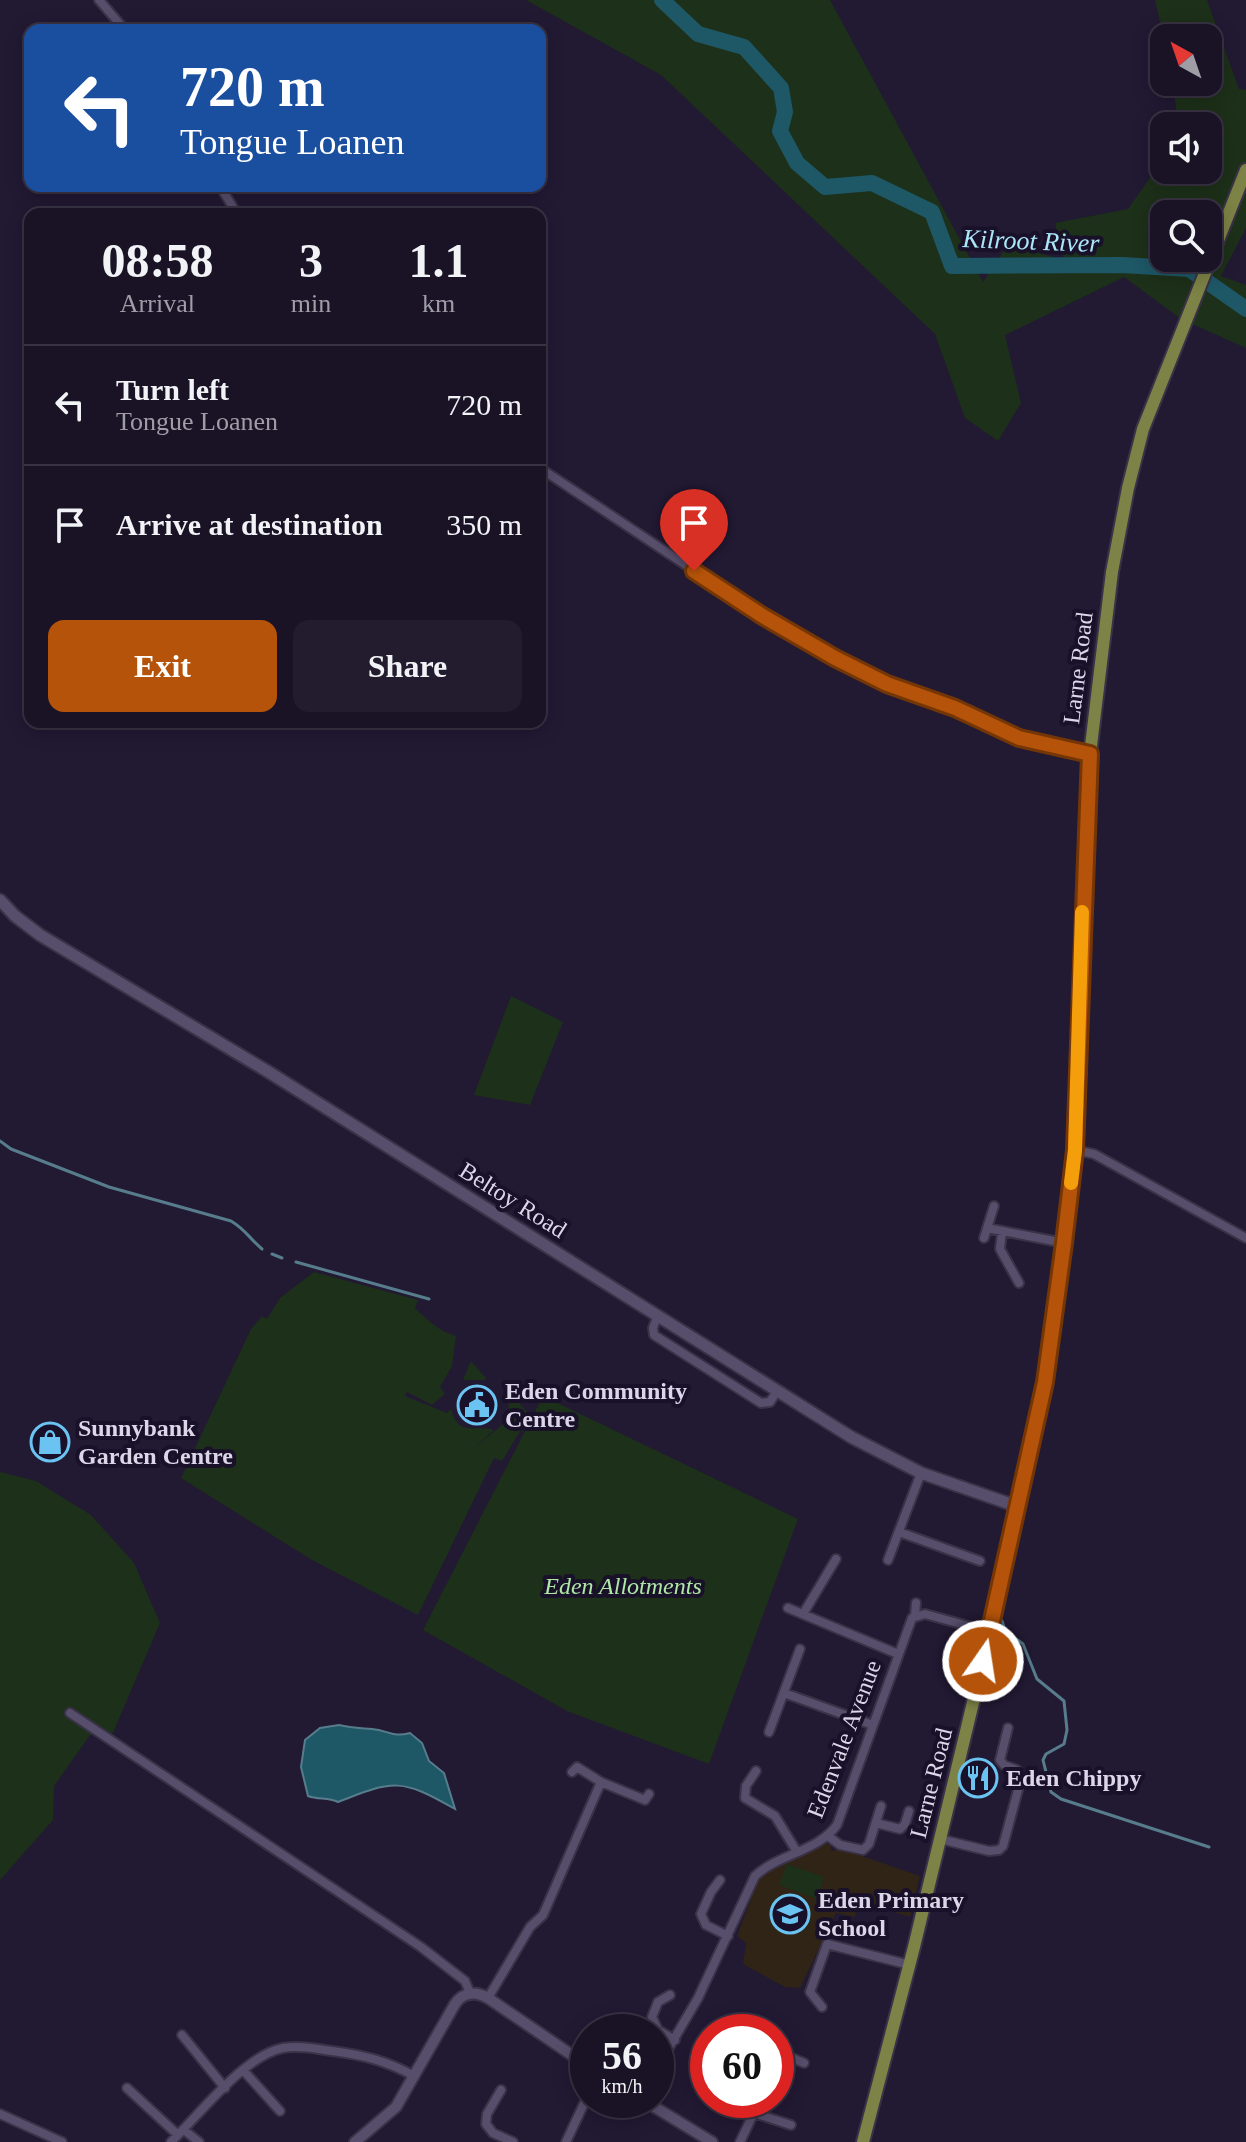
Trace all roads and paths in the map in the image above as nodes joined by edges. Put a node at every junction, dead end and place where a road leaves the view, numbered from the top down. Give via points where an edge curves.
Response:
1 (99, 0) edge
2 (120, 24) edge
3 (1246, 170) edge
4 (546, 472) edge
5 (1090, 754) junction
6 (0, 900) edge
7 (1075, 1150) junction
8 (994, 1206) dead end
9 (1002, 1232) junction
10 (1246, 1238) edge
11 (1064, 1243) junction
12 (1019, 1283) dead end
13 (657, 1317) junction
14 (777, 1391) junction
15 (921, 1473) junction
16 (1019, 1507) junction
17 (899, 1532) junction
18 (836, 1559) dead end
19 (888, 1560) dead end
20 (980, 1561) dead end
21 (916, 1603) dead end
22 (788, 1608) dead end
23 (803, 1614) junction
24 (915, 1615) junction
25 (990, 1632) junction
26 (800, 1649) dead end
27 (898, 1654) junction
28 (784, 1693) junction
29 (70, 1713) dead end
30 (873, 1725) junction
31 (1008, 1728) dead end
32 (769, 1732) dead end
33 (577, 1767) dead end
34 (756, 1771) dead end
35 (601, 1782) junction
36 (646, 1801) dead end
37 (881, 1806) dead end
38 (909, 1811) dead end
39 (876, 1823) junction
40 (828, 1836) junction
41 (940, 1839) junction
42 (797, 1852) junction
43 (720, 1880) dead end
44 (728, 1936) junction
45 (910, 1965) junction
46 (470, 1993) junction
47 (670, 1995) dead end
48 (488, 1998) junction
49 (822, 2007) dead end
50 (182, 2035) dead end
51 (675, 2040) joint
52 (570, 2054) edge
53 (794, 2060) edge
54 (804, 2063) dead end
55 (243, 2070) junction
56 (414, 2076) junction
57 (127, 2088) dead end
58 (225, 2088) junction
59 (501, 2090) dead end
60 (280, 2111) dead end
61 (0, 2114) edge
62 (577, 2118) edge
63 (670, 2118) edge
64 (752, 2118) edge
65 (769, 2118) edge
66 (791, 2125) dead end
67 (178, 2136) edge
68 (704, 2140) edge
69 (62, 2142) edge
70 (199, 2142) edge
71 (355, 2142) edge
72 (513, 2142) edge
73 (566, 2142) edge
74 (740, 2142) edge
75 (863, 2142) edge

1 - 2 street
3 - 5 main road, Larne Road via 1143,429 1112,572
4 - 5 street via 835,658 1019,738
5 - 7 main road, Larne Road
6 - 13 main road, Beltoy Road via 40,935
7 - 10 street via 1094,1154
7 - 11 main road, Larne Road
8 - 9 street via 985,1233
9 - 11 street
9 - 12 street via 1000,1249
11 - 16 main road, Larne Road via 1045,1382
13 - 14 main road, Beltoy Road
13 - 14 street via 654,1335 761,1403 770,1402
14 - 15 main road, Beltoy Road
15 - 16 main road, Beltoy Road
15 - 17 street
16 - 25 main road, Larne Road
17 - 19 street
17 - 20 street
18 - 23 street
21 - 24 street, Edenvale Avenue
22 - 23 street
23 - 27 street
24 - 25 street
24 - 27 street, Edenvale Avenue
25 - 41 main road, Larne Road
26 - 28 street
27 - 30 street, Edenvale Avenue
28 - 30 street
28 - 32 street
29 - 46 street via 421,1947 465,1981
30 - 40 street, Edenvale Avenue via 839,1820
31 - 41 street via 1000,1760 1021,1779 1003,1846 989,1851
33 - 35 street
34 - 42 street via 745,1798 775,1816
35 - 36 street
35 - 48 street via 543,1915 530,1927
37 - 39 street
38 - 39 street via 900,1829
39 - 40 street via 869,1844 860,1851
40 - 42 street, Edenvale Avenue
41 - 45 main road, Larne Road
42 - 44 street, Edenvale Avenue via 755,1876
43 - 44 street via 701,1918
44 - 51 street, Edenvale Avenue
45 - 49 street via 827,1944 810,1992
45 - 75 main road, Larne Road
46 - 48 street
46 - 56 street via 456,2002
47 - 51 street via 658,2002 652,2017 658,2030
48 - 52 street
50 - 58 street
53 - 54 street
55 - 56 street via 267,2053 300,2047 382,2060
55 - 58 street
55 - 60 street
56 - 71 street via 396,2107
57 - 67 street
58 - 67 street
59 - 72 street via 486,2124
61 - 69 street
62 - 73 street
63 - 68 street
64 - 74 street
65 - 66 street
67 - 70 street

